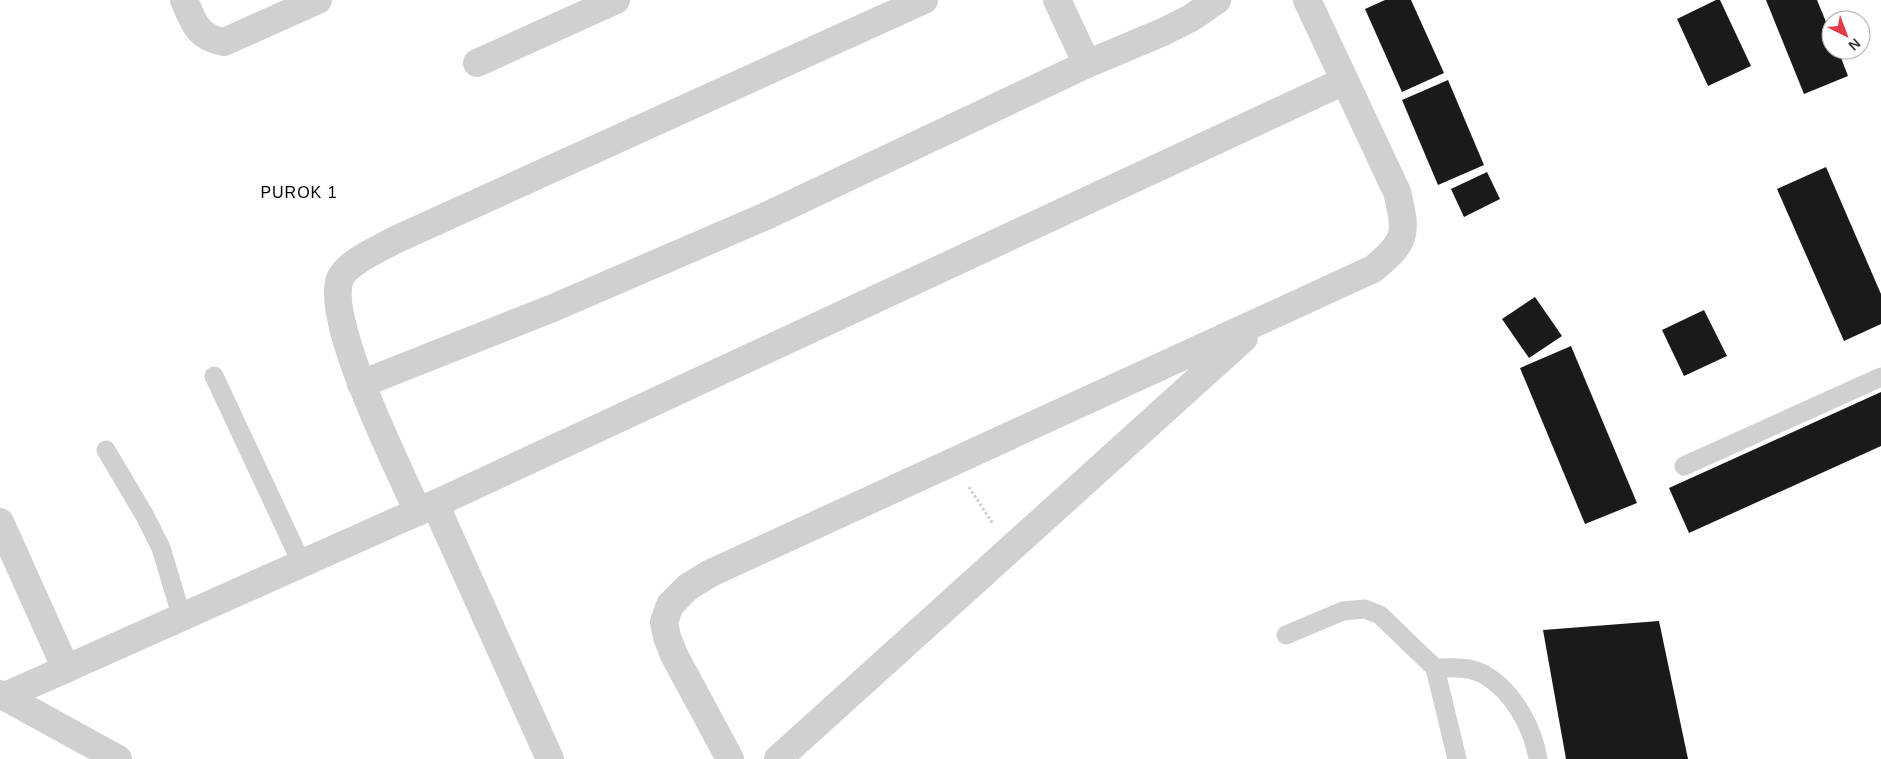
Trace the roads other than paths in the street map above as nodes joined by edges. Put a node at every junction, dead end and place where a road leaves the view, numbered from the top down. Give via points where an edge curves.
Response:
1 (184, 0) edge
2 (318, 0) edge
3 (616, 0) edge
4 (924, 0) edge
5 (1057, 0) edge
6 (1307, 0) edge
7 (1213, 1) edge
8 (477, 63) dead end
9 (1087, 64) junction
10 (1344, 81) junction
11 (1264, 320) junction
12 (214, 376) dead end
13 (1881, 377) edge
14 (361, 384) junction
15 (106, 450) dead end
16 (1684, 466) dead end
17 (427, 508) junction
18 (0, 522) edge
19 (302, 564) junction
20 (182, 618) junction
21 (1286, 634) dead end
22 (1435, 668) junction
23 (66, 669) junction
24 (2, 695) edge
25 (118, 759) edge
26 (550, 759) edge
27 (730, 759) edge
28 (778, 759) edge
29 (1457, 759) edge
30 (1538, 759) edge

1 - 2 street via 200,32 210,39 224,42
3 - 8 street
4 - 14 street via 395,240 353,264 341,277 337,288 339,312
5 - 9 street
6 - 10 street
7 - 9 street via 1184,21
9 - 14 street via 757,220 553,308
10 - 11 street via 1397,192 1403,215 1403,237 1392,254 1373,269
10 - 17 street
11 - 27 street via 711,573 688,587 670,605 664,622 667,637
11 - 28 street
12 - 19 lane
13 - 16 lane
14 - 17 street
15 - 20 lane via 161,548
17 - 19 street
17 - 26 street
18 - 23 street
19 - 20 street
20 - 23 street
21 - 22 lane via 1343,611 1365,609 1380,615
22 - 29 lane
22 - 30 lane via 1465,668 1484,674 1498,685 1513,701 1526,723
23 - 24 street
24 - 25 street

